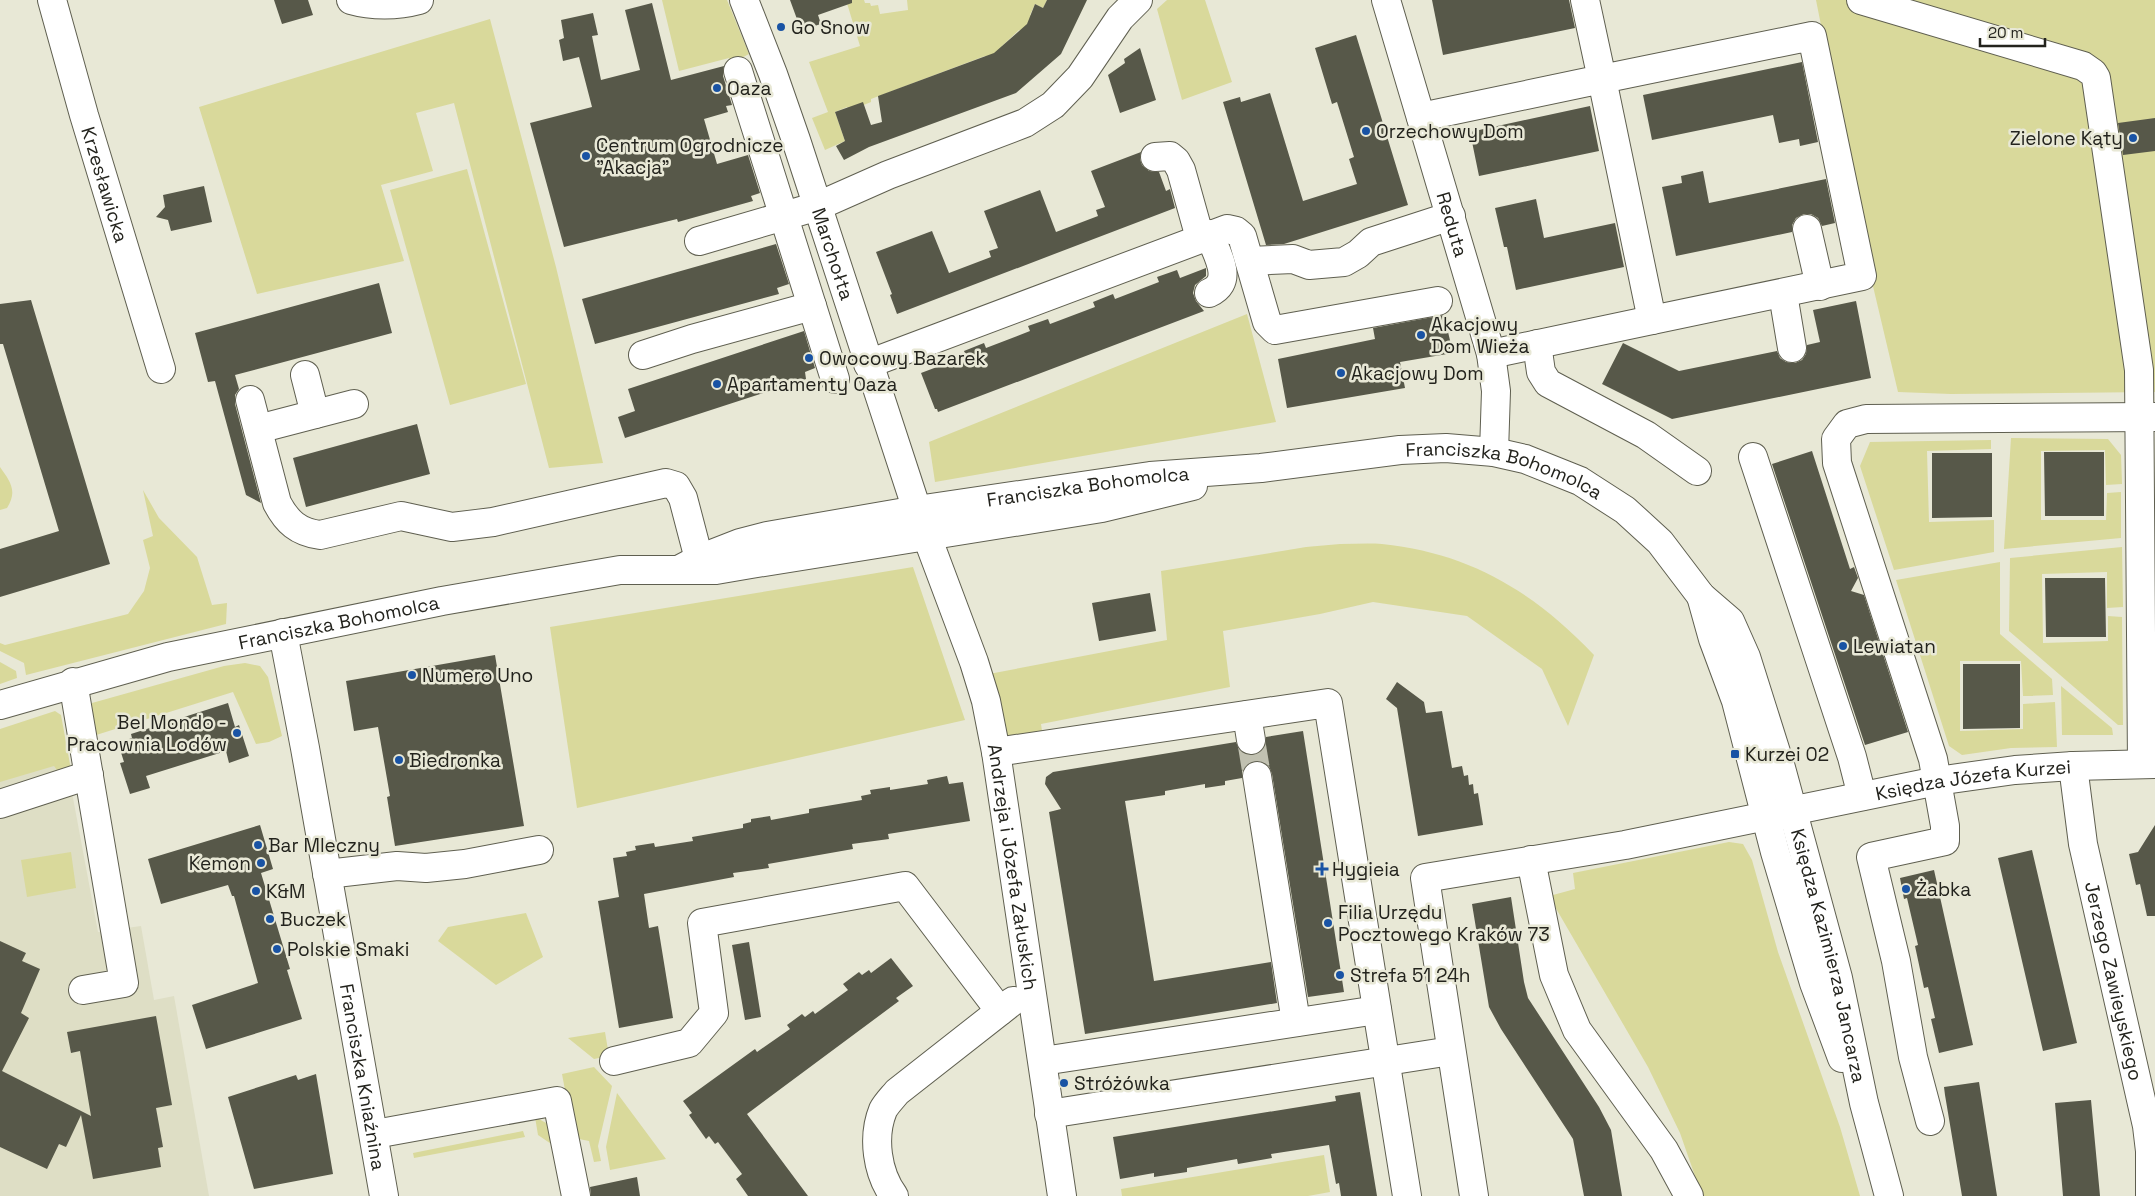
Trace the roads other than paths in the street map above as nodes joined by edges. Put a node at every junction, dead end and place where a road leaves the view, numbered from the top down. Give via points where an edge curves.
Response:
1 (52, 0) edge
2 (351, 0) edge
3 (418, 0) edge
4 (744, 0) edge
5 (1138, 0) edge
6 (1386, 0) edge
7 (1585, 0) edge
8 (1862, 0) edge
9 (738, 71) dead end
10 (1602, 79) junction
11 (1421, 118) junction
12 (1155, 157) dead end
13 (818, 206) junction
14 (784, 216) junction
15 (1451, 216) junction
16 (1807, 229) dead end
17 (1205, 236) junction
18 (699, 241) dead end
19 (1250, 261) junction
20 (1820, 286) junction
21 (1209, 293) dead end
22 (1782, 294) junction
23 (1438, 301) dead end
24 (812, 306) junction
25 (1652, 320) junction
26 (1537, 344) junction
27 (1792, 348) dead end
28 (1491, 354) junction
29 (643, 355) dead end
30 (865, 355) junction
31 (161, 369) dead end
32 (305, 375) dead end
33 (250, 400) dead end
34 (354, 404) dead end
35 (315, 414) junction
36 (2147, 417) edge
37 (258, 430) junction
38 (1494, 452) junction
39 (1753, 457) dead end
40 (1261, 468) junction
41 (1696, 471) dead end
42 (916, 510) junction
43 (927, 535) junction
44 (691, 564) junction
45 (1701, 596) junction
46 (282, 634) junction
47 (73, 682) junction
48 (0, 705) edge
49 (996, 752) junction
50 (2148, 764) edge
51 (2073, 766) junction
52 (89, 774) junction
53 (1257, 776) tunnel mouth
54 (1937, 781) junction
55 (1862, 796) junction
56 (0, 804) edge
57 (1792, 810) junction
58 (1765, 816) junction
59 (539, 850) dead end
60 (1532, 860) junction
61 (327, 874) junction
62 (1030, 988) junction
63 (83, 990) dead end
64 (1377, 1010) junction
65 (1000, 1011) junction
66 (1296, 1022) junction
67 (1451, 1051) junction
68 (614, 1061) dead end
69 (1043, 1061) junction
70 (1385, 1061) junction
71 (1864, 1103) junction
72 (1049, 1114) junction
73 (1930, 1121) dead end
74 (375, 1134) junction
75 (384, 1196) edge
76 (576, 1196) edge
77 (894, 1196) edge
78 (1062, 1196) edge
79 (1407, 1196) edge
80 (1474, 1196) edge
81 (1689, 1196) edge
82 (1888, 1196) edge
83 (2150, 1196) edge

1 - 31 street, Krzesławicka
2 - 3 street via 367,5
4 - 13 street, Marchołta
5 - 13 street via 1120,18 1080,77 1053,105 1025,123 888,175
6 - 11 street, Reduta
7 - 10 street
8 - 36 street via 2076,64 2093,73 2098,84
9 - 14 street
10 - 11 street
10 - 20 street via 1812,36 1862,276
10 - 25 street
11 - 15 street, Reduta
12 - 17 street via 1170,156 1176,161
13 - 14 street
13 - 30 street, Marchołta
14 - 18 street
14 - 24 street
15 - 19 street via 1371,242 1344,262
15 - 28 street, Reduta
16 - 20 street
17 - 19 street via 1227,229 1236,231 1242,236
17 - 21 street via 1222,269 1223,281 1218,289
17 - 30 street
19 - 23 street via 1267,322 1275,330
20 - 22 street
22 - 25 street
22 - 27 street
24 - 29 street
24 - 30 street via 832,368
25 - 26 street
26 - 28 street
26 - 41 street via 1541,372 1548,383 1646,434
28 - 38 street, Reduta via 1496,391
30 - 42 street, Marchołta
32 - 35 street
33 - 37 street
34 - 35 street
35 - 37 street
36 - 50 street
36 - 54 street via 1866,419 1846,424 1836,439 1838,463
37 - 44 street via 277,503 292,525 309,533 320,535 401,516 452,527 493,522 666,483 676,486 683,498
38 - 40 street, Franciszka Bohomolca via 1446,448 1400,450
38 - 45 street, Franciszka Bohomolca via 1560,472 1612,500 1660,542
39 - 55 street
40 - 42 street, Franciszka Bohomolca via 1150,476
40 - 43 street, Franciszka Bohomolca via 1102,508
42 - 43 street
42 - 44 street, Franciszka Bohomolca via 766,536 740,543
43 - 44 street, Franciszka Bohomolca via 716,570
43 - 49 street, Andrzeja i Józefa Załuskich via 974,662
44 - 46 street, Franciszka Bohomolca via 620,570 442,601
45 - 57 street, Franciszka Bohomolca via 1730,621 1746,657
45 - 58 street, Franciszka Bohomolca via 1736,701
46 - 47 street, Franciszka Bohomolca via 168,657
46 - 61 street, Franciszka Kniaźnina
47 - 48 street, Franciszka Bohomolca
47 - 52 street
49 - 62 street, Andrzeja i Józefa Załuskich
49 - 64 street via 1249,727 1328,703
50 - 51 street, Księdza Józefa Kurzei
51 - 54 street, Księdza Józefa Kurzei
51 - 83 street, Jerzego Zawieyskiego via 2083,844 2147,1126
52 - 56 street
52 - 63 street via 124,983
53 - 66 street
54 - 55 street, Księdza Józefa Kurzei
54 - 73 street via 1945,840 1871,857 1896,960 1913,1057
55 - 57 street, Księdza Józefa Kurzei
57 - 58 street, Księdza Józefa Kurzei
57 - 71 street, Księdza Kazimierza Jancarza via 1838,978
58 - 60 street, Księdza Józefa Kurzei via 1625,845
58 - 71 street, Księdza Kazimierza Jancarza via 1821,1004
59 - 61 street via 465,864 426,868 397,866
60 - 67 street, Księdza Józefa Kurzei via 1425,878
60 - 81 street via 1554,975 1577,1030 1664,1150
61 - 74 street, Franciszka Kniaźnina
62 - 65 street, Andrzeja i Józefa Załuskich
62 - 69 street
64 - 66 street
64 - 70 street
65 - 68 street via 905,886 702,923 714,1014 689,1043
65 - 77 street, Andrzeja i Józefa Załuskich via 897,1092 883,1109 878,1131 878,1157 886,1185
66 - 69 street
67 - 70 street
67 - 80 street
69 - 72 street
70 - 72 street
70 - 79 street
71 - 82 street, Księdza Kazimierza Jancarza
72 - 78 street
74 - 75 street, Franciszka Kniaźnina
74 - 76 street via 557,1101

